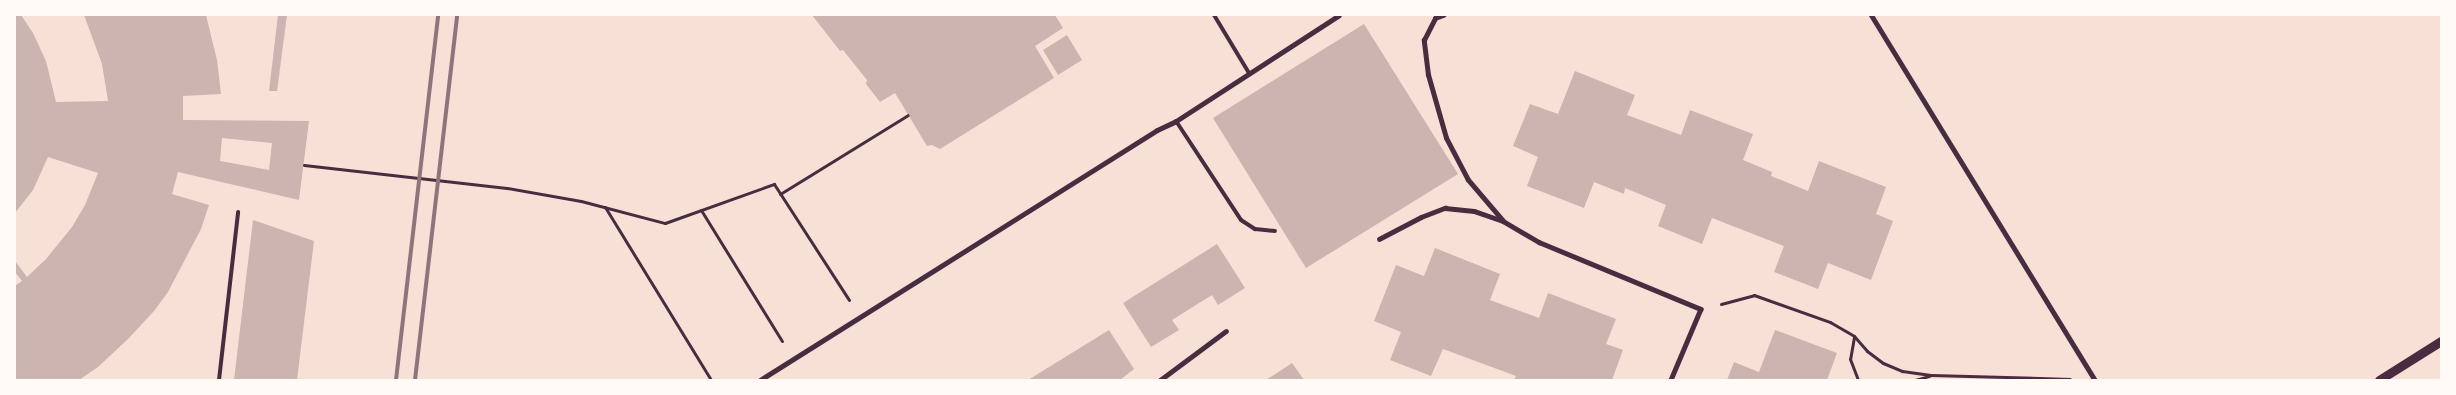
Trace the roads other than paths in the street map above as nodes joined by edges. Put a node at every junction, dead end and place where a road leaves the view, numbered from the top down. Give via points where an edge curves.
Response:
1 (1214, 15) edge
2 (1339, 15) edge
3 (1443, 15) edge
4 (1871, 15) edge
5 (1249, 73) junction
6 (1176, 121) junction
7 (238, 212) dead end
8 (1503, 221) junction
9 (1276, 231) dead end
10 (1379, 239) dead end
11 (1226, 331) dead end
12 (2441, 341) edge
13 (219, 380) edge
14 (760, 380) edge
15 (1160, 380) edge
16 (1671, 380) edge
17 (2095, 380) edge
18 (2379, 380) edge

1 - 5 lane
2 - 5 street
3 - 8 street via 1435,18 1424,40 1428,75 1446,138 1468,180
4 - 17 street
5 - 6 street
6 - 9 lane via 1241,220 1255,229
6 - 14 street
7 - 13 lane
8 - 10 street via 1474,211 1445,208
8 - 16 street via 1539,242 1701,309
11 - 15 street
12 - 18 street

